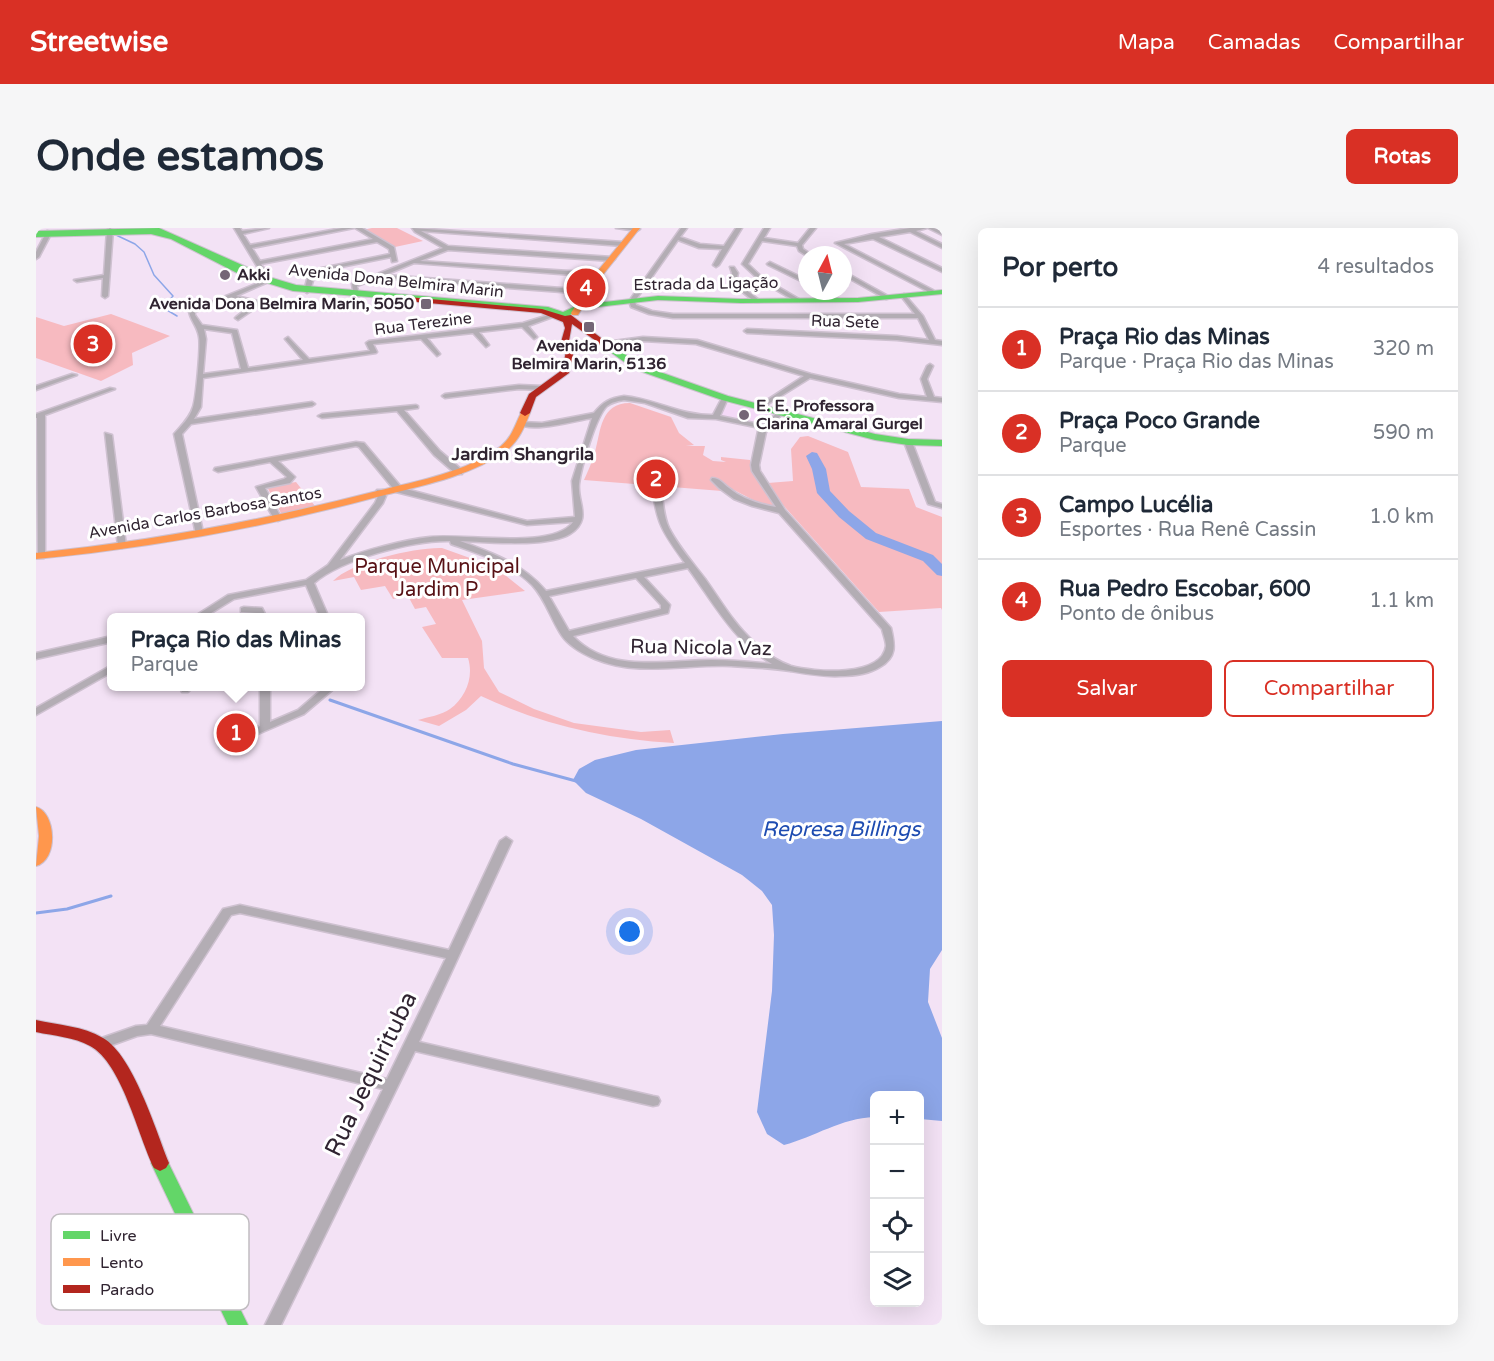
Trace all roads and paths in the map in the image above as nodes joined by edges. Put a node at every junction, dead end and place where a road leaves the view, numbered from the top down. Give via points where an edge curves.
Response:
1 (266, 228) edge
2 (323, 228) edge
3 (351, 228) edge
4 (358, 228) edge
5 (619, 228) edge
6 (684, 228) edge
7 (739, 228) edge
8 (767, 228) edge
9 (813, 228) edge
10 (924, 228) edge
11 (931, 228) edge
12 (146, 229) edge
13 (412, 229) edge
14 (637, 229) edge
15 (239, 230) edge
16 (909, 230) junction
17 (110, 231) junction
18 (334, 231) junction
19 (942, 233) edge
20 (42, 234) edge
21 (865, 235) junction
22 (678, 238) junction
23 (761, 239) junction
24 (378, 240) junction
25 (624, 244) junction
26 (799, 245) joint
27 (942, 246) edge
28 (249, 247) junction
29 (447, 248) junction
30 (726, 248) junction
31 (393, 255) junction
32 (36, 257) edge
33 (612, 259) junction
34 (416, 262) junction
35 (770, 264) dead end
36 (716, 265) dead end
37 (398, 268) junction
38 (732, 268) dead end
39 (942, 270) edge
40 (262, 275) junction
41 (599, 275) junction
42 (106, 276) junction
43 (378, 276) junction
44 (798, 278) edge
45 (852, 278) edge
46 (77, 280) dead end
47 (942, 285) edge
48 (308, 290) junction
49 (588, 292) junction
50 (933, 292) edge
51 (356, 295) junction
52 (105, 296) dead end
53 (229, 296) junction
54 (904, 296) junction
55 (888, 298) junction
56 (852, 299) edge
57 (797, 300) joint
58 (632, 301) junction
59 (757, 301) junction
60 (258, 303) junction
61 (270, 305) dead end
62 (566, 316) junction
63 (920, 316) junction
64 (238, 318) dead end
65 (524, 325) junction
66 (200, 327) junction
67 (475, 331) junction
68 (747, 331) dead end
69 (423, 337) junction
70 (534, 337) dead end
71 (288, 339) dead end
72 (933, 342) junction
73 (942, 343) edge
74 (599, 344) junction
75 (486, 345) dead end
76 (570, 352) junction
77 (437, 354) dead end
78 (308, 362) junction
79 (930, 366) dead end
80 (245, 371) junction
81 (74, 375) dead end
82 (809, 376) junction
83 (199, 377) junction
84 (542, 387) junction
85 (36, 388) edge
86 (112, 389) dead end
87 (445, 396) dead end
88 (725, 398) junction
89 (933, 400) junction
90 (942, 400) edge
91 (312, 404) dead end
92 (416, 407) dead end
93 (760, 407) junction
94 (399, 409) junction
95 (781, 412) junction
96 (39, 415) edge
97 (597, 415) junction
98 (322, 416) dead end
99 (716, 417) junction
100 (189, 422) junction
101 (521, 424) junction
102 (764, 427) junction
103 (108, 435) dead end
104 (908, 442) junction
105 (942, 443) edge
106 (272, 460) junction
107 (218, 470) dead end
108 (459, 472) junction
109 (715, 480) dead end
110 (656, 485) dead end
111 (398, 488) junction
112 (380, 492) junction
113 (942, 506) edge
114 (782, 511) junction
115 (278, 519) junction
116 (577, 519) junction
117 (199, 532) junction
118 (442, 538) junction
119 (122, 546) junction
120 (38, 556) edge
121 (690, 565) junction
122 (332, 566) junction
123 (638, 575) junction
124 (309, 582) junction
125 (544, 594) junction
126 (244, 610) dead end
127 (204, 613) edge
128 (260, 613) edge
129 (323, 613) edge
130 (566, 635) junction
131 (107, 640) edge
132 (36, 656) edge
133 (792, 669) junction
134 (107, 670) edge
135 (265, 691) edge
136 (328, 691) edge
137 (36, 712) edge
138 (260, 728) junction
139 (224, 744) dead end
140 (36, 811) edge
141 (506, 841) dead end
142 (36, 861) edge
143 (453, 955) junction
144 (36, 1026) edge
145 (151, 1029) junction
146 (101, 1044) junction
147 (411, 1045) junction
148 (390, 1085) junction
149 (652, 1101) dead end
150 (184, 1214) edge
151 (231, 1310) edge
152 (238, 1325) edge
153 (273, 1325) edge

1 - 15 street
2 - 18 street
3 - 18 street
4 - 24 street
5 - 14 street
6 - 22 street
7 - 30 street
8 - 23 street
9 - 26 street
10 - 16 street
11 - 19 street
12 - 17 main road, Avenida Dona Belmira Marin
12 - 40 main road, Avenida Dona Belmira Marin via 168,233
13 - 25 street
13 - 29 street
14 - 25 main road
15 - 28 street
16 - 21 street
16 - 27 street
17 - 20 main road, Avenida Dona Belmira Marin
17 - 42 street
18 - 28 street
20 - 32 street
21 - 39 street
21 - 50 street via 838,243
22 - 30 street via 699,246
22 - 58 street
23 - 26 street
23 - 57 street via 745,262 747,268
24 - 31 street via 392,248
24 - 40 street
25 - 33 main road
28 - 40 street
29 - 33 street
29 - 34 street
30 - 36 street
31 - 37 street
31 - 48 street via 319,270 311,276
33 - 41 main road
34 - 37 street
34 - 41 street
35 - 44 street
37 - 43 street
38 - 59 street via 733,282
40 - 48 main road, Avenida Dona Belmira Marin
40 - 53 street
41 - 49 main road
42 - 46 street
42 - 52 street
43 - 49 street
43 - 51 street via 355,283
45 - 55 street
47 - 50 street
48 - 51 main road, Avenida Dona Belmira Marin
49 - 62 main road
50 - 54 main road, Estrada da Ligação
51 - 62 main road, Avenida Dona Belmira Marin
53 - 60 street
53 - 66 street via 192,311
54 - 55 main road, Estrada da Ligação
54 - 63 street
55 - 56 main road, Estrada da Ligação
57 - 59 main road, Estrada da Ligação
58 - 59 main road, Estrada da Ligação
58 - 62 main road, Estrada da Ligação
58 - 63 street via 633,306 643,310 673,316
60 - 61 street
60 - 64 street
62 - 65 street, Rua Terezine
62 - 74 main road via 590,332
62 - 76 main road via 565,342
63 - 72 street
65 - 67 street, Rua Terezine
65 - 70 street
66 - 80 street via 236,333
66 - 83 street via 204,339
67 - 69 street, Rua Terezine
67 - 75 street
68 - 72 street, Rua Sete
69 - 77 street
69 - 78 street, Rua Terezine via 369,343 374,352
71 - 78 street
72 - 73 street, Rua Sete
74 - 76 main road
74 - 82 street via 643,339 697,342
74 - 88 main road via 637,367
76 - 84 main road, Avenida Carlos Barbosa Santos via 562,376
78 - 80 street, Rua Terezine
79 - 89 street via 924,379
80 - 83 street, Rua Terezine
81 - 85 street
82 - 89 street
82 - 93 street
83 - 100 street via 197,407
84 - 87 street
84 - 101 main road, Avenida Carlos Barbosa Santos via 527,404
86 - 96 street
88 - 93 main road
88 - 99 street
89 - 90 street
91 - 100 street
92 - 94 street
93 - 95 main road
94 - 98 street
94 - 108 street via 427,443
95 - 102 street
95 - 104 main road via 852,432
96 - 120 street
97 - 99 street via 605,403 626,398 689,416
97 - 101 street via 542,425
97 - 116 street via 575,483
99 - 102 street
100 - 117 street via 178,438
101 - 108 main road, Avenida Carlos Barbosa Santos via 518,434 505,447
102 - 114 street, Rua Nicola Vaz via 755,468
103 - 119 street
104 - 105 main road
104 - 113 street via 932,504
106 - 107 street
106 - 111 street via 361,445
106 - 115 street via 291,477 260,487
108 - 111 main road, Avenida Carlos Barbosa Santos
109 - 114 street via 747,502
110 - 121 street via 660,518
111 - 112 main road, Avenida Carlos Barbosa Santos
111 - 116 street via 523,522
112 - 115 main road, Avenida Carlos Barbosa Santos
112 - 122 street via 379,503
114 - 133 street, Rua Nicola Vaz via 886,628 890,642 886,656 865,671 827,674
115 - 117 main road, Avenida Carlos Barbosa Santos
116 - 118 street via 570,530 541,539
117 - 119 main road, Avenida Carlos Barbosa Santos
118 - 122 street via 361,555
118 - 125 street, Rua Nicola Vaz via 505,562
119 - 120 main road, Avenida Carlos Barbosa Santos
121 - 123 street
121 - 133 street via 736,630 761,653
122 - 124 street
123 - 125 street
123 - 130 street via 666,605 665,611
124 - 127 street via 231,597
124 - 129 street
125 - 130 street, Rua Nicola Vaz
126 - 128 street via 258,609
130 - 133 street, Rua Nicola Vaz via 594,656 626,666 710,663
131 - 132 street
134 - 137 street
135 - 138 street
136 - 138 street via 301,712
138 - 139 street
140 - 142 main road via 48,839
141 - 143 street, Rua Jequirituba
143 - 145 street via 231,910
143 - 147 street, Rua Jequirituba
144 - 146 main road
145 - 146 street
145 - 148 street
146 - 150 main road via 119,1066
147 - 148 street, Rua Jequirituba
147 - 149 street
148 - 153 street, Rua Jequirituba
151 - 152 main road

